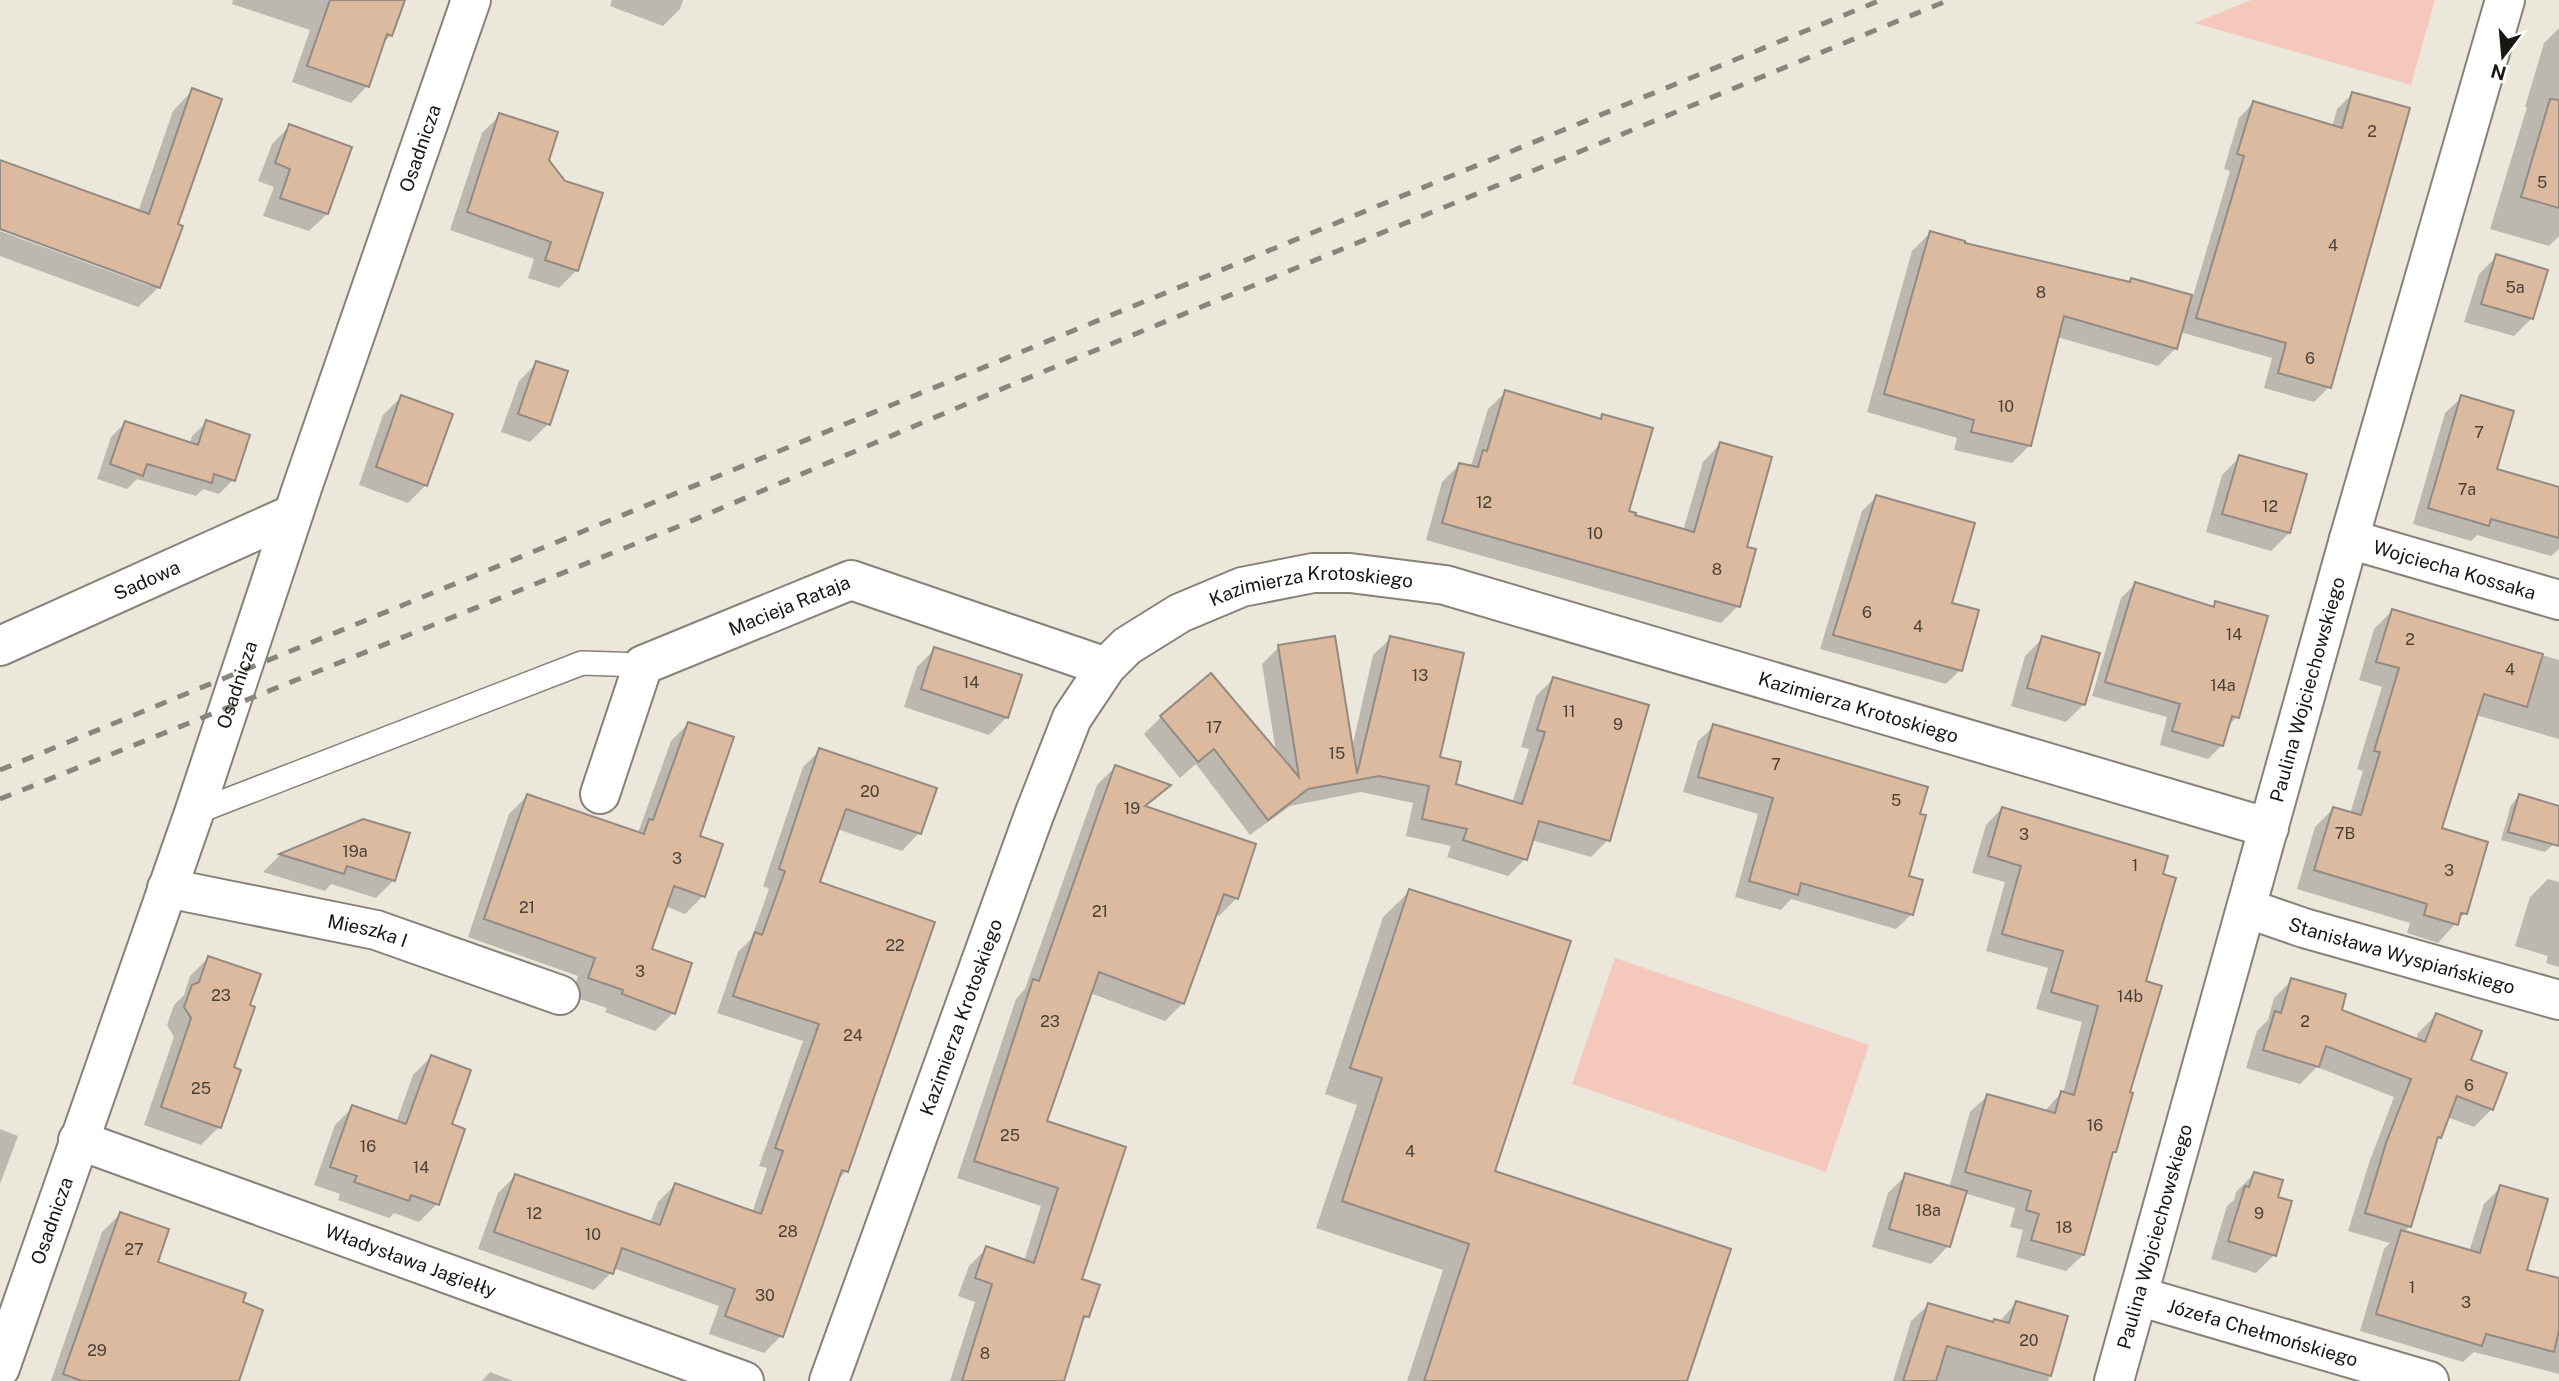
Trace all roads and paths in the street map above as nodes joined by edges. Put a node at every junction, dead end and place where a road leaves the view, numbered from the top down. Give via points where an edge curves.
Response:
1 (471, 0) edge
2 (2505, 0) edge
3 (293, 514) junction
4 (2349, 539) junction
5 (2559, 600) edge
6 (0, 646) edge
7 (643, 665) junction
8 (1106, 667) junction
9 (600, 794) dead end
10 (194, 813) junction
11 (2269, 828) junction
12 (167, 888) junction
13 (2246, 908) junction
14 (560, 995) dead end
15 (2559, 1000) edge
16 (78, 1140) junction
17 (2138, 1296) junction
18 (0, 1368) edge
19 (744, 1381) edge
20 (829, 1381) edge
21 (2114, 1381) edge
22 (2429, 1381) edge

1 - 3 street, Osadnicza
2 - 4 street, Paulina Wojciechowskiego
3 - 6 street, Sadowa
3 - 10 street, Osadnicza
4 - 5 street, Wojciecha Kossaka
4 - 11 street, Paulina Wojciechowskiego
7 - 8 street, Macieja Rataja via 851,580
7 - 9 street
7 - 10 lane via 582,663
8 - 11 street, Kazimierza Krotoskiego via 1127,646 1180,613 1242,587 1313,573 1445,585
8 - 20 street, Kazimierza Krotoskiego via 1072,718 1034,815
10 - 12 street, Osadnicza
11 - 13 street, Paulina Wojciechowskiego
12 - 14 street, Mieszka I via 376,930
12 - 16 street, Osadnicza
13 - 15 street, Stanisława Wyspiańskiego
13 - 17 street, Paulina Wojciechowskiego
16 - 18 street, Osadnicza
16 - 19 street, Władysława Jagiełły
17 - 21 street, Paulina Wojciechowskiego
17 - 22 street, Józefa Chełmońskiego

